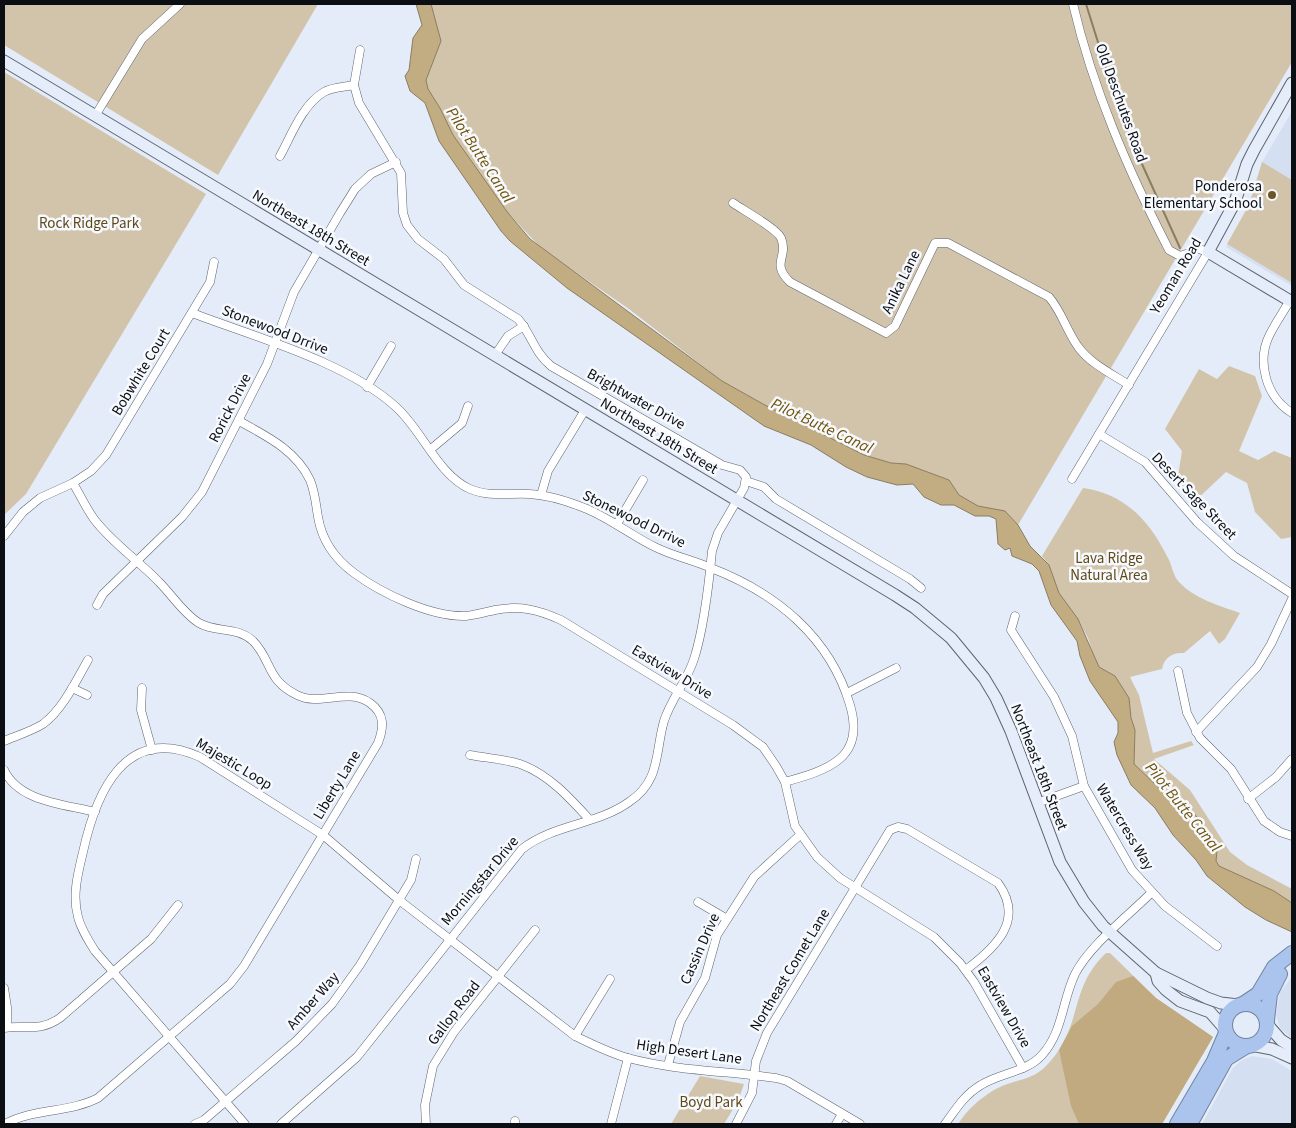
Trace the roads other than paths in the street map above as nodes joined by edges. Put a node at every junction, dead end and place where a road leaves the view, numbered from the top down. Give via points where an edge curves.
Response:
1 (180, 4) edge
2 (1073, 4) edge
3 (360, 50) dead end
4 (4, 62) edge
5 (1292, 83) edge
6 (354, 85) junction
7 (95, 116) junction
8 (280, 156) dead end
9 (396, 162) junction
10 (733, 203) dead end
11 (318, 250) junction
12 (1208, 252) junction
13 (214, 262) dead end
14 (1291, 301) edge
15 (192, 313) junction
16 (524, 326) junction
17 (276, 344) junction
18 (391, 346) dead end
19 (495, 356) junction
20 (1129, 385) junction
21 (368, 387) junction
22 (468, 406) dead end
23 (585, 410) junction
24 (1292, 413) edge
25 (239, 420) junction
26 (1099, 434) junction
27 (431, 448) junction
28 (1072, 479) dead end
29 (643, 480) dead end
30 (746, 481) junction
31 (73, 483) junction
32 (540, 495) junction
33 (736, 500) junction
34 (617, 524) junction
35 (4, 536) edge
36 (138, 560) junction
37 (711, 568) junction
38 (921, 588) dead end
39 (1292, 594) edge
40 (1292, 599) edge
41 (97, 605) dead end
42 (1015, 616) dead end
43 (88, 660) dead end
44 (896, 668) dead end
45 (1178, 671) dead end
46 (72, 688) junction
47 (142, 688) dead end
48 (679, 692) junction
49 (847, 693) junction
50 (87, 695) dead end
51 (1196, 732) junction
52 (4, 741) edge
53 (152, 750) junction
54 (470, 755) dead end
55 (1292, 759) edge
56 (4, 770) edge
57 (11, 782) junction
58 (785, 782) junction
59 (1084, 786) junction
60 (4, 789) edge
61 (1248, 798) junction
62 (1037, 803) junction
63 (95, 812) junction
64 (589, 819) junction
65 (323, 835) junction
66 (800, 835) junction
67 (1292, 836) edge
68 (416, 859) dead end
69 (855, 888) junction
70 (1151, 893) junction
71 (399, 900) junction
72 (698, 902) dead end
73 (178, 905) dead end
74 (727, 919) junction
75 (535, 930) dead end
76 (1110, 933) junction
77 (450, 940) junction
78 (1217, 946) dead end
79 (1292, 954) edge
80 (967, 969) junction
81 (112, 972) junction
82 (1156, 973) junction
83 (498, 978) junction
84 (610, 979) dead end
85 (4, 988) edge
86 (1240, 1004) junction
87 (1267, 1022) junction
88 (5, 1028) edge
89 (1226, 1031) junction
90 (171, 1036) junction
91 (576, 1036) junction
92 (1249, 1046) junction
93 (1292, 1047) edge
94 (628, 1058) junction
95 (1292, 1058) edge
96 (668, 1066) junction
97 (1023, 1068) junction
98 (755, 1075) junction
99 (226, 1102) junction
100 (842, 1114) junction
101 (26, 1116) junction
102 (5, 1124) edge
103 (29, 1124) edge
104 (194, 1124) edge
105 (245, 1124) edge
106 (281, 1124) edge
107 (426, 1124) edge
108 (611, 1124) edge
109 (736, 1124) edge
110 (836, 1124) edge
111 (860, 1124) edge
112 (945, 1124) edge
113 (1177, 1124) edge
114 (1190, 1124) edge

1 - 7 street via 142,39
2 - 12 street, Old Deschutes Road via 1108,114 1169,250 1180,256 1196,248
3 - 6 street, Brightwater Drive
4 - 7 main road, Northeast 18th Street
5 - 12 main road, Yeoman Road via 1250,157 1235,202
6 - 8 street via 325,91 315,99
6 - 9 street, Brightwater Drive via 359,103
7 - 11 main road, Northeast 18th Street
9 - 11 street, Rorick Drive via 371,174 355,189
9 - 16 street, Brightwater Drive via 403,184 403,214 412,233 444,260 464,285 511,313
10 - 20 street, Anika Lane via 780,236 784,248 780,266 790,282 886,333 895,326 935,243 948,243 1049,297 1088,359
11 - 17 street, Rorick Drive via 294,292
11 - 19 main road, Northeast 18th Street
12 - 14 main road
12 - 20 street, Yeoman Road
13 - 15 street, Bobwhite Court via 210,282
14 - 24 street via 1270,334 1264,357 1266,378 1273,394
15 - 17 street, Stonewood Drrive
15 - 31 street, Bobwhite Court via 106,455
16 - 19 street via 508,336
16 - 30 street, Brightwater Drive via 534,348 551,366 722,465 740,470
17 - 21 street, Stonewood Drrive
17 - 25 street, Rorick Drive
18 - 21 street
19 - 23 main road, Northeast 18th Street
20 - 26 street, Yeoman Road
21 - 27 street, Stonewood Drrive via 396,407
22 - 27 street via 462,423
23 - 32 street via 548,471
23 - 33 main road, Northeast 18th Street
25 - 36 street, Rorick Drive via 195,502
25 - 48 street, Eastview Drive via 275,442 300,464 310,481 323,533 332,553 342,564 378,588 444,613 466,616 514,607 545,613
26 - 28 street, Yeoman Road
26 - 39 street, Desert Sage Street via 1145,462 1197,522 1234,556
27 - 32 street, Stonewood Drrive via 446,471 469,488 484,493
29 - 34 street
30 - 33 street
30 - 38 street, Brightwater Drive via 764,487 776,499
31 - 35 street, Bobwhite Court via 40,498
31 - 36 street, Liberty Lane via 93,518
32 - 34 street, Stonewood Drrive via 586,508
33 - 37 street, Morningstar Drive via 718,533 712,550
33 - 62 main road, Northeast 18th Street via 915,608 951,638 973,662 996,698
34 - 37 street, Stonewood Drrive via 654,547
36 - 41 street, Rorick Drive via 103,594
36 - 65 street, Liberty Lane via 200,623 234,630 252,640 260,649 270,672 286,690 310,700 361,698 378,709 383,719 383,730 378,743
37 - 48 street, Morningstar Drive via 694,660
37 - 49 street, Stonewood Drrive via 762,593 804,624 828,656
40 - 51 street via 1257,667
42 - 59 street, Watercress Way via 1011,630 1054,697 1072,736
43 - 46 street
44 - 49 street
45 - 51 street via 1187,713
46 - 50 street
46 - 52 street via 43,723
47 - 53 street via 141,710
48 - 58 street, Eastview Drive via 763,747
48 - 64 street, Morningstar Drive via 664,722 659,756 648,783 629,802
49 - 58 street, Stonewood Drrive via 855,722 853,738 846,752 834,765 820,772
51 - 61 street via 1231,769
53 - 63 street, Majestic Loop via 139,754 114,772
53 - 65 street, Majestic Loop via 185,750 200,757
54 - 64 street via 519,764 535,771
55 - 61 street via 1276,777
56 - 57 street
57 - 60 street
57 - 63 street via 30,796
58 - 66 street, Eastview Drive
59 - 62 street
59 - 70 street, Watercress Way via 1123,856
61 - 67 street via 1264,821
62 - 76 main road, Northeast 18th Street via 1071,883
63 - 81 street, Majestic Loop via 84,846 75,898 84,934
64 - 77 street, Morningstar Drive via 549,832 522,849
65 - 71 street, Majestic Loop
65 - 90 street, Liberty Lane via 244,966 219,995
66 - 69 street, Eastview Drive via 829,870
66 - 74 street, Cassin Drive via 754,877
68 - 71 street, Amber Way via 411,880
69 - 80 street, Eastview Drive via 922,929
69 - 80 street, Northeast Comet Lane via 886,834 898,827 907,829 998,883 1008,900 1008,919 996,945
69 - 98 street, Northeast Comet Lane via 767,1033 760,1048
70 - 76 street
70 - 78 street, Watercress Way
71 - 77 street, Majestic Loop
71 - 99 street, Amber Way via 332,1004 296,1041
72 - 74 street
73 - 81 street via 151,939
74 - 96 street, Cassin Drive via 717,936 705,978 680,1022
75 - 83 street, Gallop Road
76 - 82 main road, Northeast 18th Street
76 - 97 street via 1076,972 1051,1044 1042,1056
77 - 83 street, High Desert Lane
77 - 106 street, Morningstar Drive via 357,1057
79 - 86 highway via 1274,968 1258,994
79 - 87 highway via 1270,994
80 - 97 street, Eastview Drive
81 - 88 street via 51,1024 23,1029
81 - 90 street, Majestic Loop
82 - 86 main road, Northeast 18th Street via 1213,1000
82 - 89 main road, Northeast 18th Street via 1166,990 1180,1001 1210,1012
83 - 91 street, High Desert Lane
83 - 107 street, Gallop Road via 454,1032 433,1066 425,1105
84 - 91 street
85 - 88 street via 8,1007
86 - 87 highway via 1249,1003 1260,1009
86 - 89 highway via 1228,1014
87 - 92 highway via 1265,1035
87 - 93 main road via 1281,1040
89 - 92 highway via 1234,1043
89 - 113 highway via 1214,1061
90 - 99 street, Majestic Loop
90 - 101 street, Liberty Lane via 98,1098 73,1108
91 - 94 street, High Desert Lane
92 - 95 main road via 1272,1049
92 - 114 highway via 1226,1058
94 - 96 street, High Desert Lane
94 - 108 street
96 - 98 street, High Desert Lane
97 - 112 street via 971,1091
98 - 100 street, High Desert Lane via 787,1081
98 - 109 street, Northeast Comet Lane via 752,1093
99 - 104 street, Amber Way
99 - 105 street, Majestic Loop
100 - 110 street
100 - 111 street, High Desert Lane
101 - 102 street, Liberty Lane
101 - 103 street

